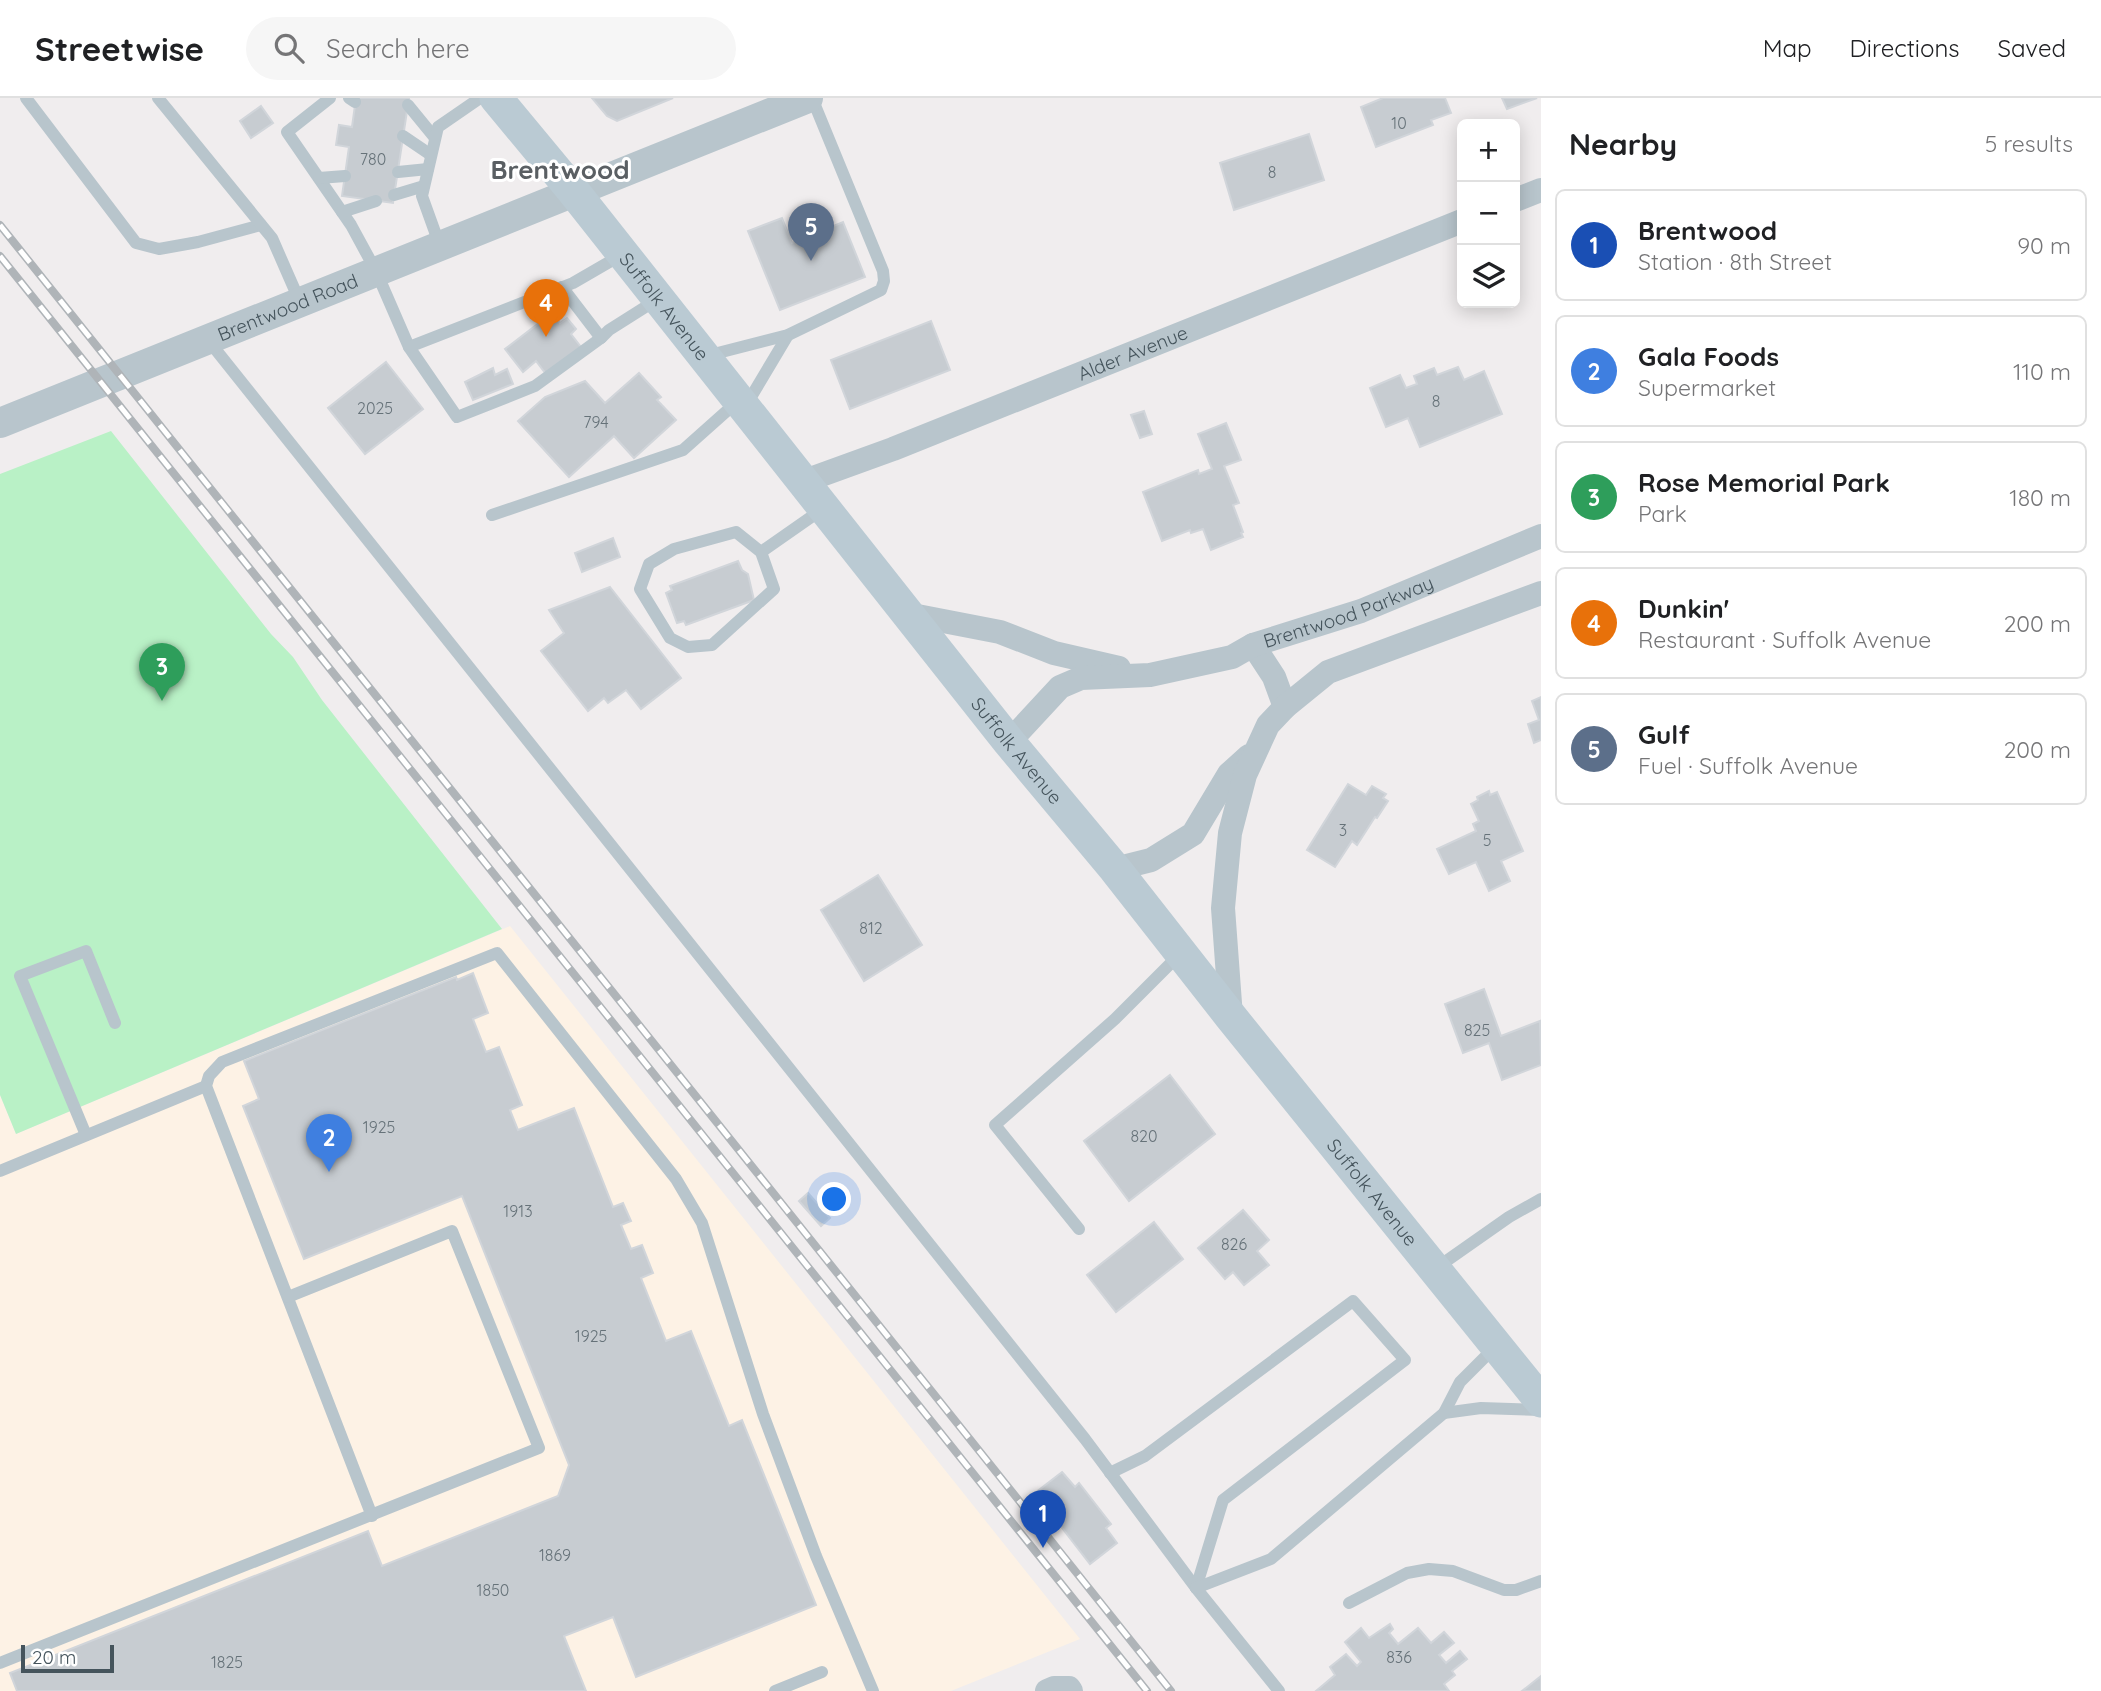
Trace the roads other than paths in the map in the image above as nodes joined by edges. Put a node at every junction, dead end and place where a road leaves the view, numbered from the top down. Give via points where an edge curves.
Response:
1 (26, 98) edge
2 (158, 98) edge
3 (330, 98) edge
4 (480, 98) edge
5 (496, 98) edge
6 (810, 98) edge
7 (408, 105) dead end
8 (403, 136) dead end
9 (435, 138) junction
10 (431, 155) junction
11 (428, 169) junction
12 (398, 172) dead end
13 (345, 176) dead end
14 (319, 178) junction
15 (424, 186) junction
16 (1541, 190) edge
17 (574, 192) junction
18 (394, 195) dead end
19 (1520, 198) edge
20 (376, 201) dead end
21 (342, 212) junction
22 (1457, 223) edge
23 (261, 225) junction
24 (440, 246) junction
25 (623, 254) junction
26 (376, 271) junction
27 (562, 288) junction
28 (658, 299) junction
29 (300, 302) junction
30 (789, 335) junction
31 (601, 338) junction
32 (207, 339) junction
33 (409, 347) junction
34 (704, 357) junction
35 (742, 405) junction
36 (0, 423) edge
37 (802, 482) junction
38 (824, 508) junction
39 (492, 515) dead end
40 (1541, 536) edge
41 (761, 552) junction
42 (1541, 593) edge
43 (907, 614) junction
44 (1253, 645) junction
45 (1150, 675) junction
46 (1284, 706) junction
47 (1009, 742) junction
48 (1257, 748) junction
49 (1115, 869) junction
50 (1181, 953) junction
51 (1231, 1017) junction
52 (115, 1023) dead end
53 (205, 1086) junction
54 (86, 1135) junction
55 (0, 1171) edge
56 (1541, 1199) edge
57 (1079, 1229) dead end
58 (1435, 1269) junction
59 (288, 1297) junction
60 (1496, 1346) junction
61 (1541, 1401) edge
62 (1541, 1410) edge
63 (1444, 1413) junction
64 (1110, 1473) junction
65 (372, 1516) junction
66 (1541, 1581) edge
67 (1196, 1588) junction
68 (1349, 1603) dead end
69 (0, 1663) edge
70 (822, 1672) dead end
71 (775, 1691) edge
72 (873, 1691) edge
73 (1047, 1691) edge
74 (1071, 1691) edge
75 (1279, 1691) edge

1 - 23 lane via 136,243 159,249
2 - 23 lane
3 - 14 lane via 287,132
4 - 9 lane via 438,127
5 - 17 main road, Suffolk Avenue
6 - 17 street, Brentwood Road
6 - 30 lane via 884,281 881,290
7 - 9 lane
8 - 10 lane
9 - 10 lane
10 - 11 lane
11 - 12 lane
11 - 15 lane
13 - 14 lane
14 - 21 lane
15 - 18 lane
15 - 24 lane via 422,196
16 - 19 street
17 - 24 street, Brentwood Road
17 - 25 main road, Suffolk Avenue
20 - 21 lane
21 - 26 lane
22 - 37 street, Alder Avenue
23 - 29 lane via 272,238
24 - 26 street, Brentwood Road
25 - 27 lane
25 - 28 main road, Suffolk Avenue
26 - 29 street, Brentwood Road
26 - 33 lane
27 - 31 lane
27 - 33 lane
28 - 31 lane
28 - 34 main road, Suffolk Avenue
29 - 32 street, Brentwood Road
30 - 34 lane
30 - 35 lane
31 - 33 lane via 536,386 457,417
32 - 36 street, Brentwood Road
32 - 64 lane
34 - 35 main road, Suffolk Avenue
35 - 37 main road, Suffolk Avenue
35 - 39 lane via 683,450
37 - 38 main road, Suffolk Avenue
38 - 41 lane
38 - 43 main road, Suffolk Avenue
40 - 44 street, Brentwood Parkway via 1361,611
41 - 41 lane via 775,589 712,645 688,648 670,638 640,589 649,564 674,549 736,531
42 - 46 street via 1328,672
43 - 45 street, Brentwood Parkway via 1000,632 1054,653
43 - 47 main road, Suffolk Avenue
44 - 45 street, Brentwood Parkway via 1232,657
44 - 46 street via 1274,677
45 - 47 street, Brentwood Parkway via 1081,678 1060,687
46 - 48 street
47 - 49 main road, Suffolk Avenue
48 - 49 street via 1229,774 1193,834 1151,860
48 - 51 street via 1230,833 1224,895
49 - 50 main road, Suffolk Avenue
50 - 51 main road, Suffolk Avenue
50 - 57 lane via 1115,1019 995,1125
51 - 58 main road, Suffolk Avenue
52 - 54 lane via 86,951 20,976
53 - 54 lane
53 - 59 lane
53 - 72 lane via 222,1062 497,953 676,1180 702,1223 763,1414
54 - 55 lane
56 - 58 lane
58 - 60 main road, Suffolk Avenue
59 - 65 lane
59 - 65 lane via 452,1231 540,1448
60 - 61 main road, Suffolk Avenue
60 - 63 lane via 1460,1382
62 - 63 lane via 1481,1408
63 - 67 lane via 1271,1559
64 - 67 lane
64 - 67 lane via 1145,1456 1353,1301 1405,1360 1223,1500
65 - 69 lane
66 - 68 lane via 1504,1590 1453,1571 1429,1569 1407,1573
67 - 75 lane
70 - 71 lane
73 - 74 street

